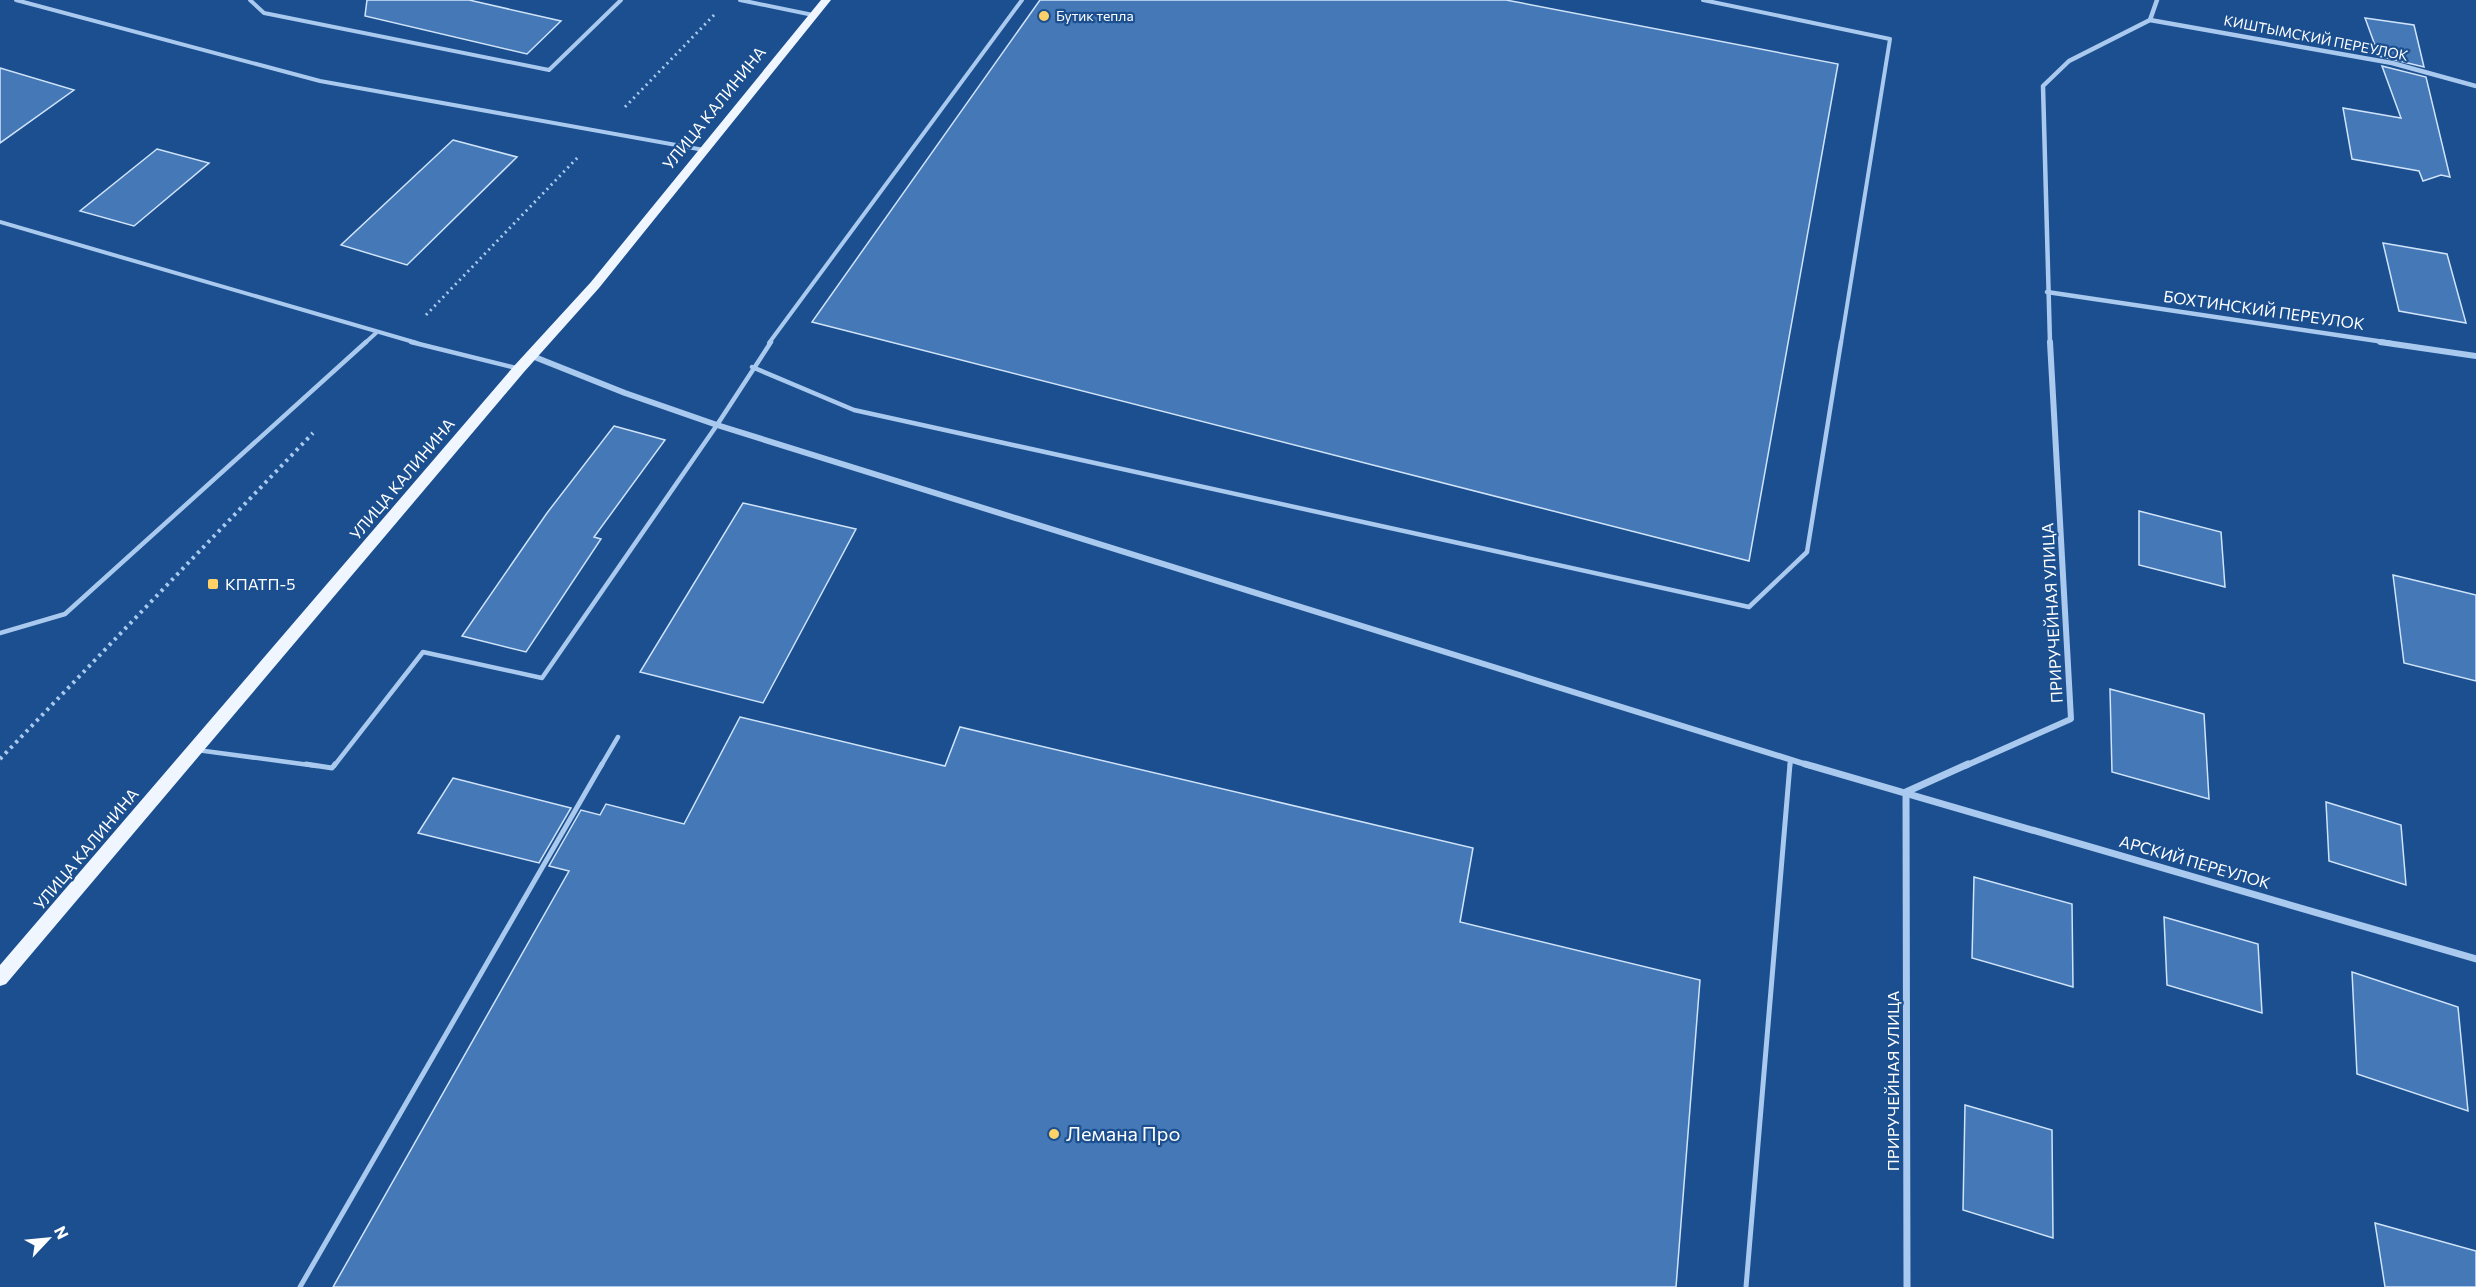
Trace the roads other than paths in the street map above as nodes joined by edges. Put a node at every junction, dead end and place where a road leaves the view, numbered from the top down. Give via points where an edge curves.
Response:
1 (16, 0) edge
2 (250, 0) edge
3 (621, 0) edge
4 (740, 0) edge
5 (826, 0) edge
6 (1022, 0) edge
7 (1703, 0) edge
8 (2157, 0) edge
9 (813, 15) junction
10 (2150, 20) junction
11 (2476, 86) edge
12 (704, 150) junction
13 (0, 222) edge
14 (2047, 292) junction
15 (376, 333) junction
16 (531, 356) junction
17 (2476, 356) edge
18 (752, 367) junction
19 (519, 369) junction
20 (717, 425) junction
21 (0, 633) edge
22 (618, 736) dead end
23 (194, 750) junction
24 (1790, 759) junction
25 (1906, 792) junction
26 (2476, 959) edge
27 (0, 978) edge
28 (300, 1287) edge
29 (1746, 1287) edge
30 (1907, 1287) edge

1 - 12 lane via 320,81
2 - 3 lane via 264,14 549,70
4 - 9 lane
5 - 9 main road, УЛИЦА КАЛИНИНА
6 - 18 lane
7 - 18 lane via 1890,39 1807,552 1749,607 854,410
8 - 10 street
9 - 12 main road, УЛИЦА КАЛИНИНА
10 - 11 street, КИШТЫМСКИЙ ПЕРЕУЛОК via 2392,63
10 - 14 street, ПРИРУЧЕЙНАЯ УЛИЦА via 2069,61 2043,87
12 - 16 main road, УЛИЦА КАЛИНИНА via 595,285
13 - 15 lane
14 - 17 street, БОХТИНСКИЙ ПЕРЕУЛОК
14 - 25 street, ПРИРУЧЕЙНАЯ УЛИЦА via 2071,718
15 - 19 lane
15 - 21 lane via 65,614
16 - 19 main road, УЛИЦА КАЛИНИНА
16 - 20 street, АРСКИЙ ПЕРЕУЛОК
18 - 20 lane
19 - 23 main road, УЛИЦА КАЛИНИНА
20 - 23 lane via 542,678 423,652 332,768
20 - 24 street, АРСКИЙ ПЕРЕУЛОК
22 - 28 lane
23 - 27 main road, УЛИЦА КАЛИНИНА
24 - 25 street, АРСКИЙ ПЕРЕУЛОК
24 - 29 lane
25 - 26 street, АРСКИЙ ПЕРЕУЛОК
25 - 30 street, ПРИРУЧЕЙНАЯ УЛИЦА

